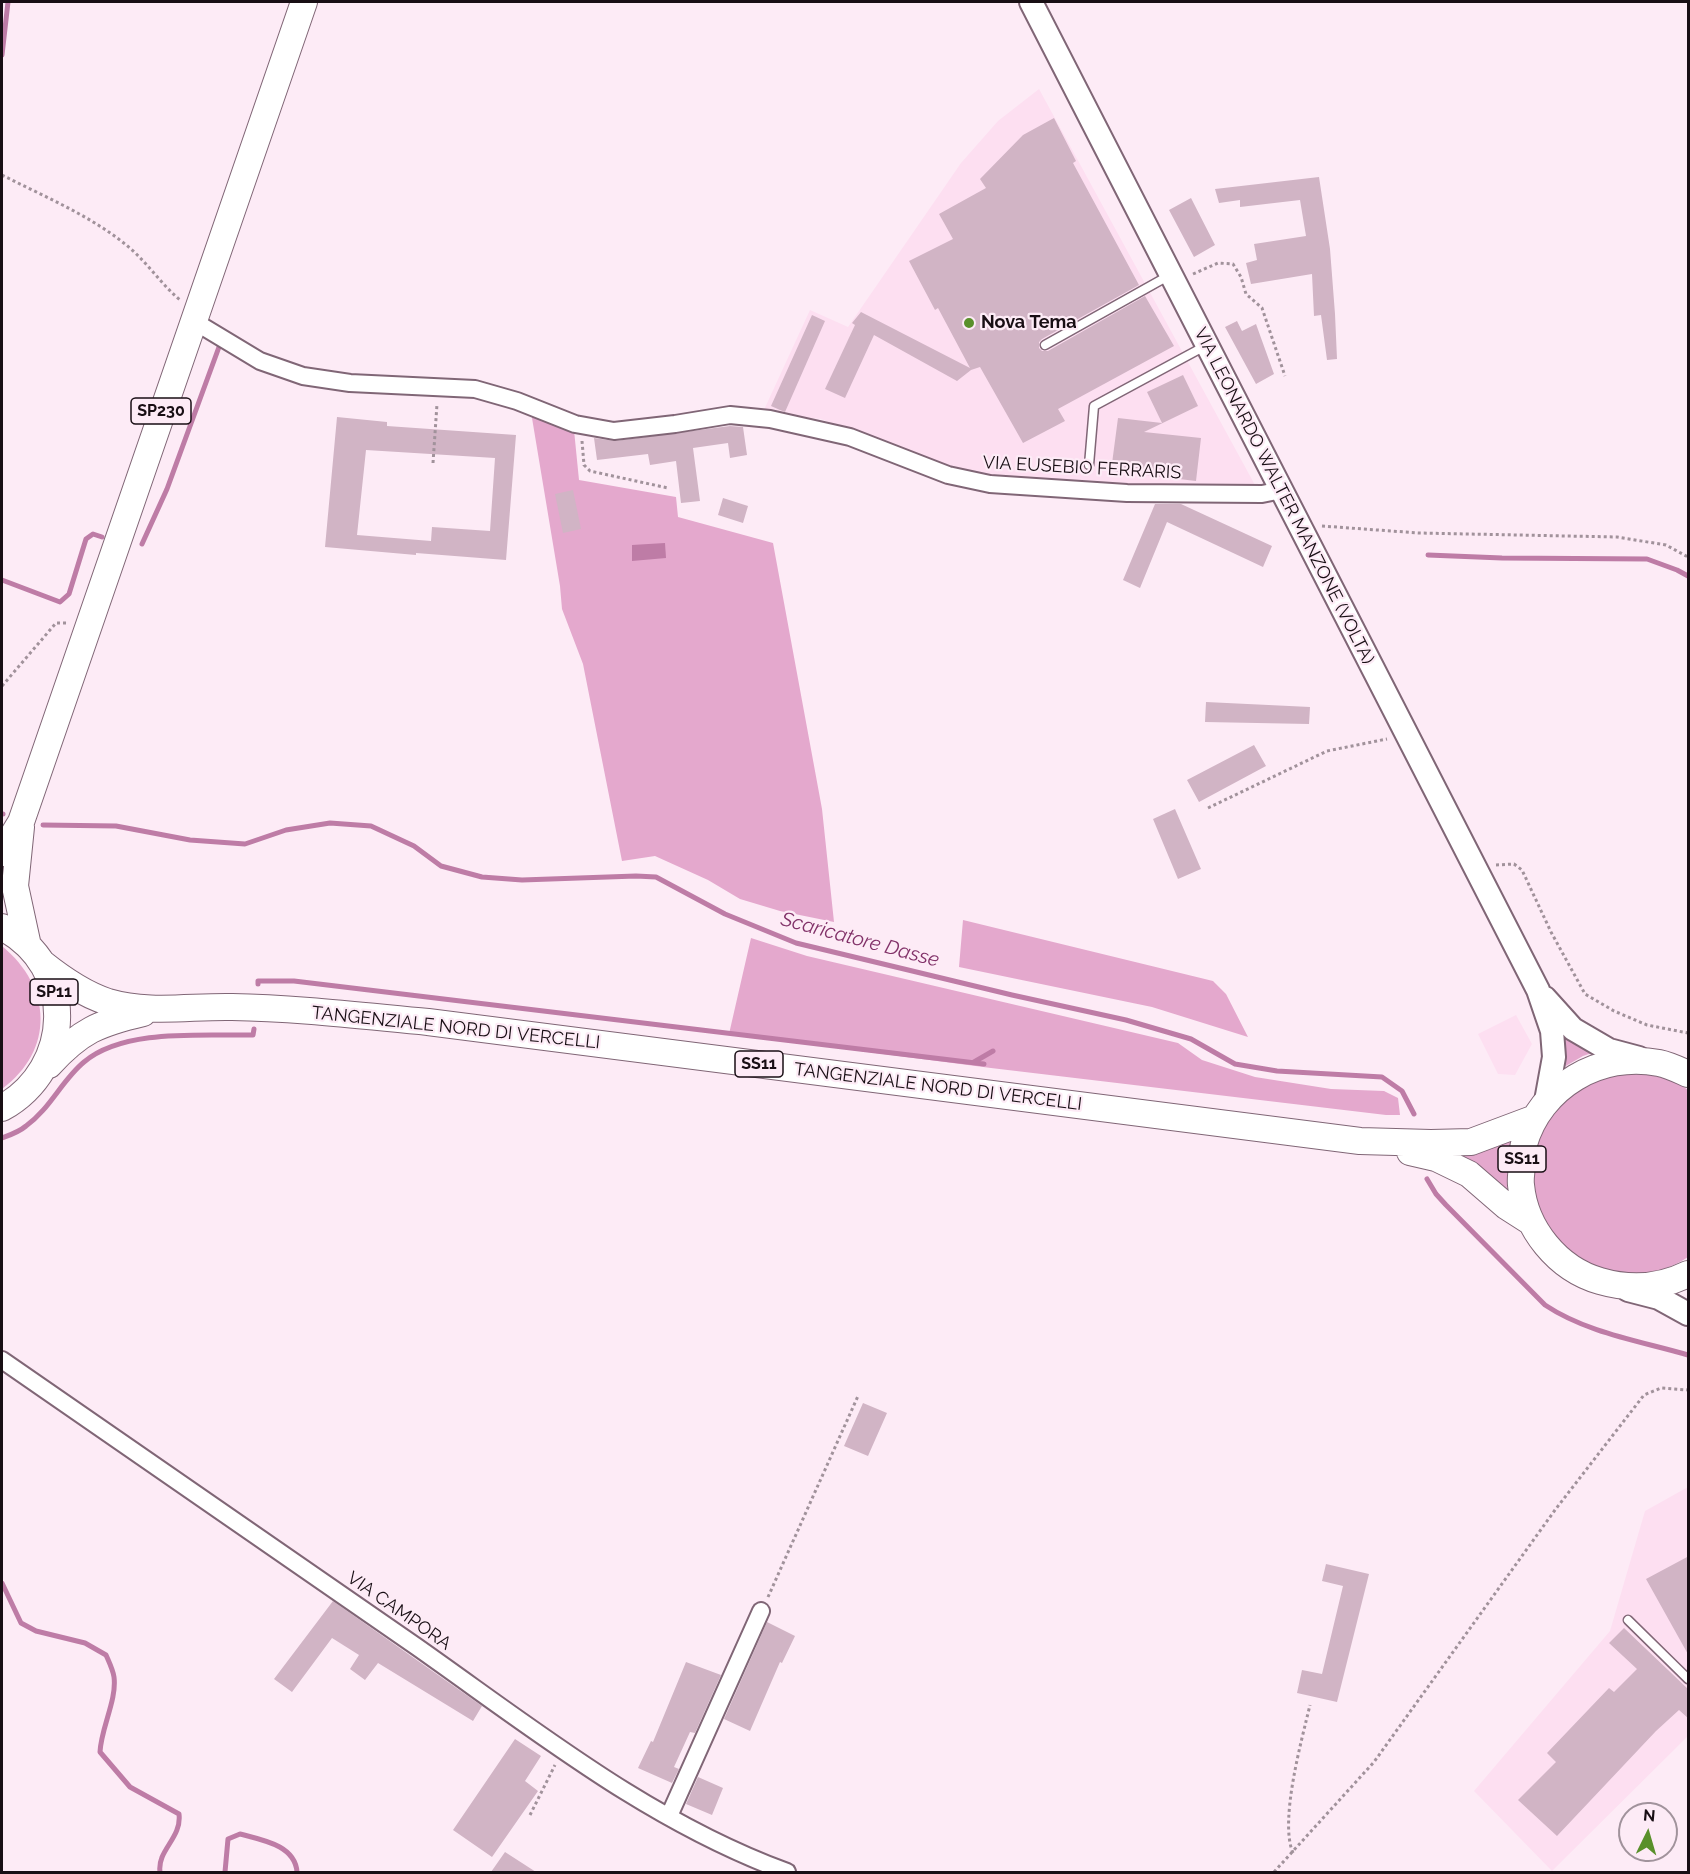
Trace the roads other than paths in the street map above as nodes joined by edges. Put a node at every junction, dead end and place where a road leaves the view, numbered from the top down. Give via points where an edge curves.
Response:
1 (304, 2) edge
2 (1031, 2) edge
3 (1173, 278) junction
4 (194, 317) junction
5 (1045, 345) dead end
6 (1207, 345) junction
7 (1089, 465) dead end
8 (1282, 490) junction
9 (21, 822) junction
10 (2, 853) edge
11 (2, 927) edge
12 (35, 954) junction
13 (1538, 990) junction
14 (157, 1009) junction
15 (1658, 1062) junction
16 (40, 1074) junction
17 (1689, 1074) edge
18 (2, 1108) edge
19 (1541, 1109) junction
20 (1360, 1141) junction
21 (1531, 1222) junction
22 (1689, 1275) edge
23 (1618, 1287) junction
24 (1689, 1314) edge
25 (2, 1360) edge
26 (761, 1611) road end
27 (1628, 1620) dead end
28 (1689, 1679) edge
29 (669, 1816) junction
30 (787, 1872) edge

1 - 4 main road, SP230
2 - 3 main road, VIA LEONARDO WALTER MANZONE (VOLTA)
3 - 5 lane
3 - 6 main road, VIA LEONARDO WALTER MANZONE (VOLTA)
4 - 8 street, VIA EUSEBIO FERRARIS via 260,361 303,376 475,389 580,425 614,431 730,415 770,419 850,437 948,475 990,484 1127,493 1262,494
4 - 9 main road, SP230
6 - 7 lane via 1094,406
6 - 8 main road, VIA LEONARDO WALTER MANZONE (VOLTA)
8 - 13 main road, VIA LEONARDO WALTER MANZONE (VOLTA)
9 - 10 main road, SP230
9 - 12 main road, SP230 via 15,886 20,914
11 - 12 main road, TANGENZIALE NORD DI VERCELLI
12 - 14 main road, TANGENZIALE NORD DI VERCELLI via 81,991 109,1002
12 - 16 main road, SP11 via 50,980 57,1018 50,1056
13 - 15 main road, VIA LEONARDO WALTER MANZONE (VOLTA) via 1573,1029 1609,1050
13 - 19 main road, VIA LEONARDO WALTER MANZONE (VOLTA) via 1552,1031 1554,1057
14 - 16 main road, TANGENZIALE NORD DI VERCELLI via 92,1028 75,1038
14 - 20 main road, TANGENZIALE NORD DI VERCELLI / SS11 via 230,1007 428,1022
15 - 17 main road, TANGENZIALE NORD DI VERCELLI / SS11
15 - 19 main road, TANGENZIALE NORD DI VERCELLI / SS11 via 1608,1063 1586,1071 1563,1085
16 - 18 main road, SP11 via 28,1089
19 - 20 main road, TANGENZIALE NORD DI VERCELLI via 1470,1142
19 - 21 main road, TANGENZIALE NORD DI VERCELLI / SS11 via 1523,1145 1521,1185
20 - 21 main road, TANGENZIALE NORD DI VERCELLI via 1436,1158 1456,1167
21 - 23 main road, TANGENZIALE NORD DI VERCELLI / SS11 via 1547,1247 1563,1262 1586,1277
22 - 23 main road, TANGENZIALE NORD DI VERCELLI / SS11 via 1651,1287
23 - 24 main road via 1659,1298
25 - 29 street, VIA CAMPORA via 606,1781
26 - 29 street
27 - 28 lane
29 - 30 street, VIA CAMPORA via 765,1865

